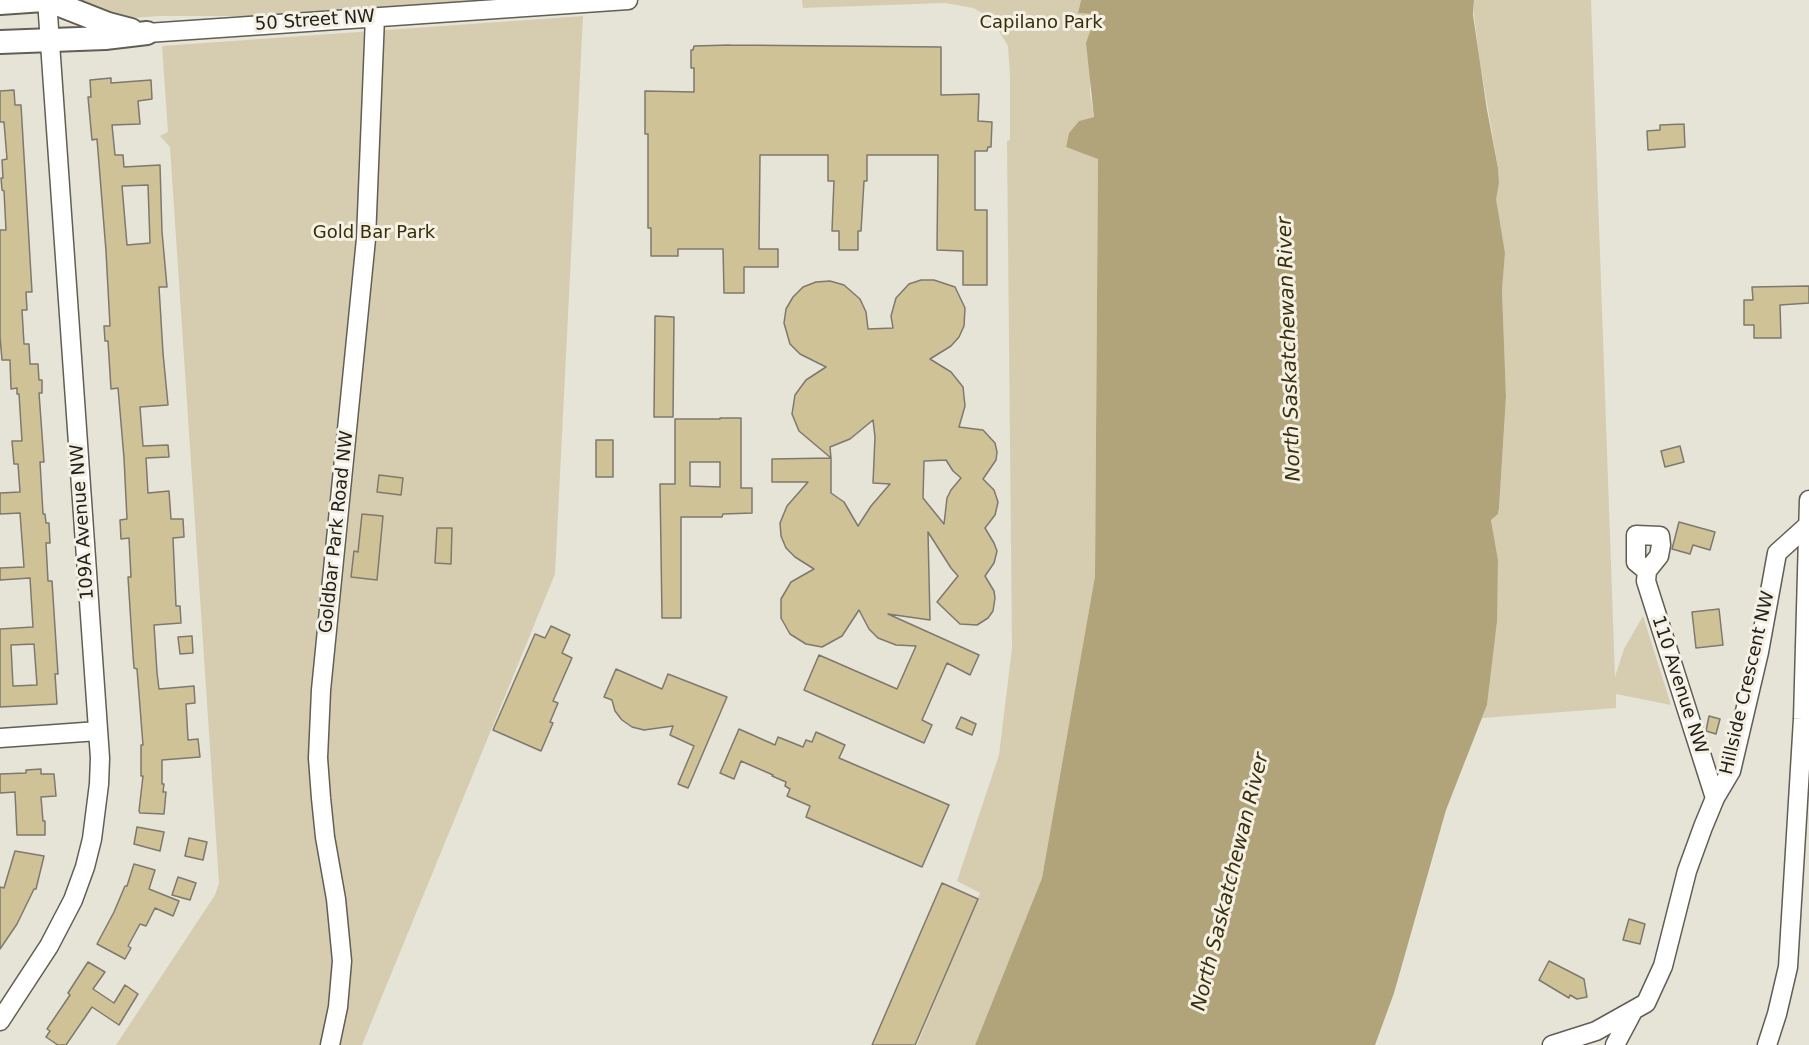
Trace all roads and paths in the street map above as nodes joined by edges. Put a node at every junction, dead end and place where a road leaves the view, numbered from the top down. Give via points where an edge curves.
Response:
1 (46, 0) edge
2 (628, 0) edge
3 (0, 3) edge
4 (375, 17) junction
5 (147, 33) junction
6 (49, 39) junction
7 (0, 42) edge
8 (1809, 500) edge
9 (1807, 526) junction
10 (1647, 571) dead end
11 (98, 731) junction
12 (0, 738) edge
13 (1715, 798) junction
14 (1633, 1011) junction
15 (0, 1021) edge
16 (330, 1045) edge
17 (1552, 1045) edge
18 (1616, 1045) edge
19 (1767, 1045) edge

1 - 3 street, 50 Street NW
1 - 5 street, 50 Street NW via 108,24
1 - 6 street, 109A Avenue NW
2 - 4 street, 50 Street NW
4 - 5 street, 50 Street NW
4 - 16 street, Goldbar Park Road NW via 366,239 329,603 318,758 342,961
5 - 6 street, 50 Street NW
6 - 7 street, 50 Street NW
6 - 11 street, 109A Avenue NW
8 - 9 street
9 - 13 street, Hillside Crescent NW via 1777,553 1731,771
9 - 19 street via 1803,719 1789,957
10 - 13 street, 110 Avenue NW via 1646,581
11 - 12 street
11 - 15 street, 109A Avenue NW via 97,808 85,867 61,926
13 - 14 street, Hillside Crescent NW via 1687,871 1663,966 1646,1004
14 - 17 street, Hillside Crescent NW via 1596,1031
14 - 18 street, Hillside Crescent NW

